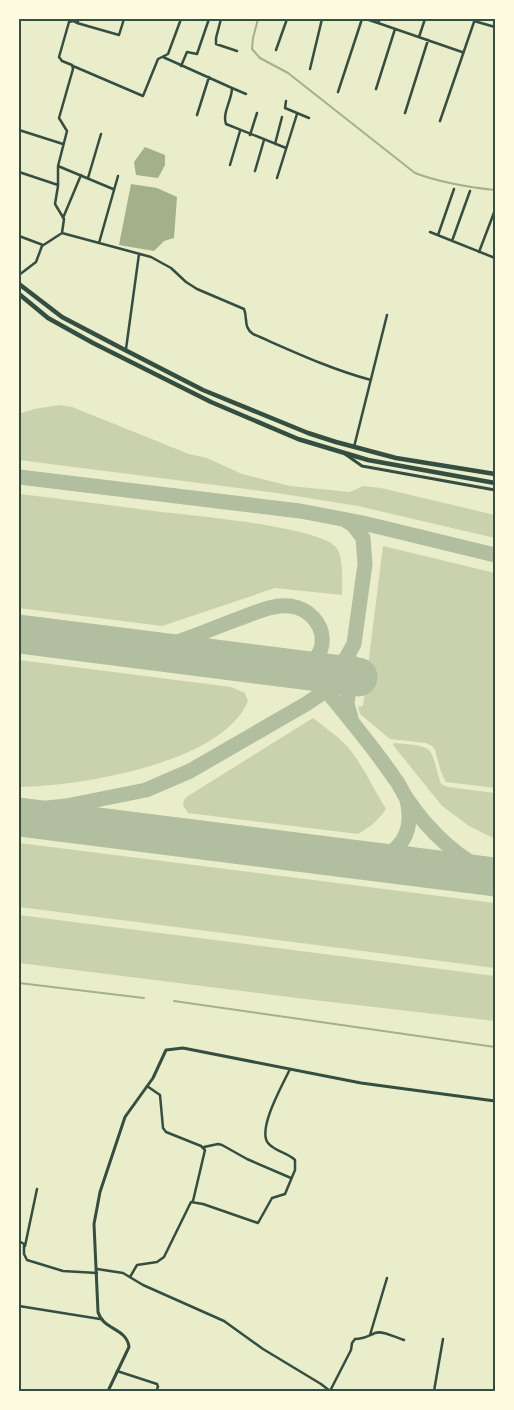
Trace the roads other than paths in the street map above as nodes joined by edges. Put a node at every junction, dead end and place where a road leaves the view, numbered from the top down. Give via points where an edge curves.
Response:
1 (124, 19) edge
2 (181, 19) edge
3 (210, 19) edge
4 (221, 19) edge
5 (286, 19) edge
6 (322, 19) edge
7 (362, 19) edge
8 (366, 19) edge
9 (380, 19) edge
10 (425, 19) edge
11 (474, 20) edge
12 (78, 21) edge
13 (378, 23) junction
14 (495, 27) edge
15 (395, 29) junction
16 (419, 37) junction
17 (428, 40) junction
18 (276, 50) dead end
19 (237, 51) dead end
20 (462, 52) junction
21 (163, 57) junction
22 (72, 65) junction
23 (181, 66) junction
24 (310, 69) dead end
25 (209, 78) junction
26 (232, 88) junction
27 (376, 89) dead end
28 (338, 92) dead end
29 (246, 94) dead end
30 (286, 101) dead end
31 (257, 113) dead end
32 (405, 113) dead end
33 (298, 114) junction
34 (197, 115) dead end
35 (282, 117) dead end
36 (309, 118) dead end
37 (440, 121) dead end
38 (19, 130) edge
39 (240, 131) junction
40 (101, 134) dead end
41 (250, 135) junction
42 (264, 140) junction
43 (63, 144) junction
44 (275, 144) junction
45 (286, 148) junction
46 (230, 164) dead end
47 (58, 166) junction
48 (255, 171) dead end
49 (19, 172) edge
50 (81, 175) junction
51 (118, 176) dead end
52 (88, 178) junction
53 (277, 178) dead end
54 (58, 186) junction
55 (113, 189) junction
56 (454, 189) dead end
57 (470, 191) dead end
58 (495, 210) edge
59 (63, 218) junction
60 (430, 232) dead end
61 (62, 233) junction
62 (438, 235) junction
63 (19, 236) edge
64 (452, 241) junction
65 (99, 243) junction
66 (44, 245) junction
67 (479, 252) junction
68 (138, 254) junction
69 (495, 258) edge
70 (19, 275) edge
71 (19, 284) edge
72 (19, 294) edge
73 (388, 315) dead end
74 (126, 350) junction
75 (371, 380) junction
76 (354, 447) junction
77 (345, 454) junction
78 (495, 474) edge
79 (495, 483) edge
80 (495, 490) edge
81 (290, 1069) junction
82 (147, 1086) junction
83 (495, 1101) edge
84 (204, 1147) junction
85 (292, 1178) junction
86 (37, 1189) dead end
87 (193, 1202) junction
88 (19, 1240) edge
89 (25, 1247) junction
90 (96, 1268) junction
91 (97, 1274) junction
92 (130, 1277) junction
93 (387, 1278) dead end
94 (19, 1306) edge
95 (100, 1319) junction
96 (370, 1337) junction
97 (404, 1340) dead end
98 (443, 1340) dead end
99 (117, 1370) junction
100 (108, 1391) edge
101 (156, 1391) edge
102 (330, 1391) edge
103 (434, 1391) edge

1 - 12 street via 119,35
2 - 21 street via 168,54
3 - 23 street via 197,54 187,52
4 - 19 street via 216,44
5 - 18 street
6 - 24 street
7 - 28 street
8 - 13 street
9 - 13 street
10 - 16 street
11 - 14 street
11 - 20 street
12 - 22 street via 69,22 59,57
13 - 15 street
15 - 16 street
15 - 27 street
16 - 17 street
17 - 20 street
17 - 32 street
20 - 37 street
21 - 22 street via 157,61 142,96
21 - 23 street
22 - 43 street via 60,113 60,122 66,128
23 - 25 street
25 - 26 street
25 - 34 street
26 - 29 street
26 - 39 street via 224,122
30 - 33 street via 285,108
31 - 41 street
33 - 36 street
33 - 45 street
35 - 44 street
38 - 43 street
39 - 41 street
39 - 46 street
40 - 52 street
41 - 42 street
42 - 44 street
42 - 48 street
43 - 47 street
44 - 45 street
45 - 53 street
47 - 50 street
47 - 54 street
49 - 54 street
50 - 52 street
50 - 59 street
51 - 55 street
52 - 55 street
54 - 59 street via 55,204
55 - 65 street
56 - 62 street
57 - 64 street
58 - 67 street
59 - 61 street
60 - 62 street
61 - 65 street
61 - 66 street
62 - 64 street
63 - 66 street
64 - 67 street
65 - 68 street
66 - 70 street via 36,262
67 - 69 street
68 - 74 street
68 - 75 street via 161,262 197,289 244,308 247,330 253,334 338,371
71 - 74 highway via 62,317
72 - 77 highway via 57,323 167,381 274,429
73 - 75 street
74 - 76 highway via 203,390 308,433
75 - 76 street
76 - 78 highway via 396,458
77 - 79 highway via 402,468
77 - 80 street via 362,466
81 - 82 street via 183,1048 166,1050
81 - 83 street via 362,1083
81 - 85 street via 265,1133 270,1146 294,1160
82 - 84 street via 160,1095 164,1130
82 - 90 street via 125,1117 100,1192 94,1224
84 - 85 street via 222,1145 247,1160
84 - 87 street
85 - 87 street via 285,1194 269,1201 258,1223
86 - 89 street
87 - 92 street via 189,1204 164,1257 157,1262 137,1266
88 - 89 street
89 - 91 street via 27,1260 63,1271
90 - 91 street
90 - 92 street
91 - 95 street
92 - 102 street via 224,1321
93 - 96 street
94 - 95 street
95 - 99 street via 128,1340 129,1347
96 - 97 street via 379,1333
96 - 102 street via 352,1342
98 - 103 street
99 - 100 street
99 - 101 street via 157,1384

